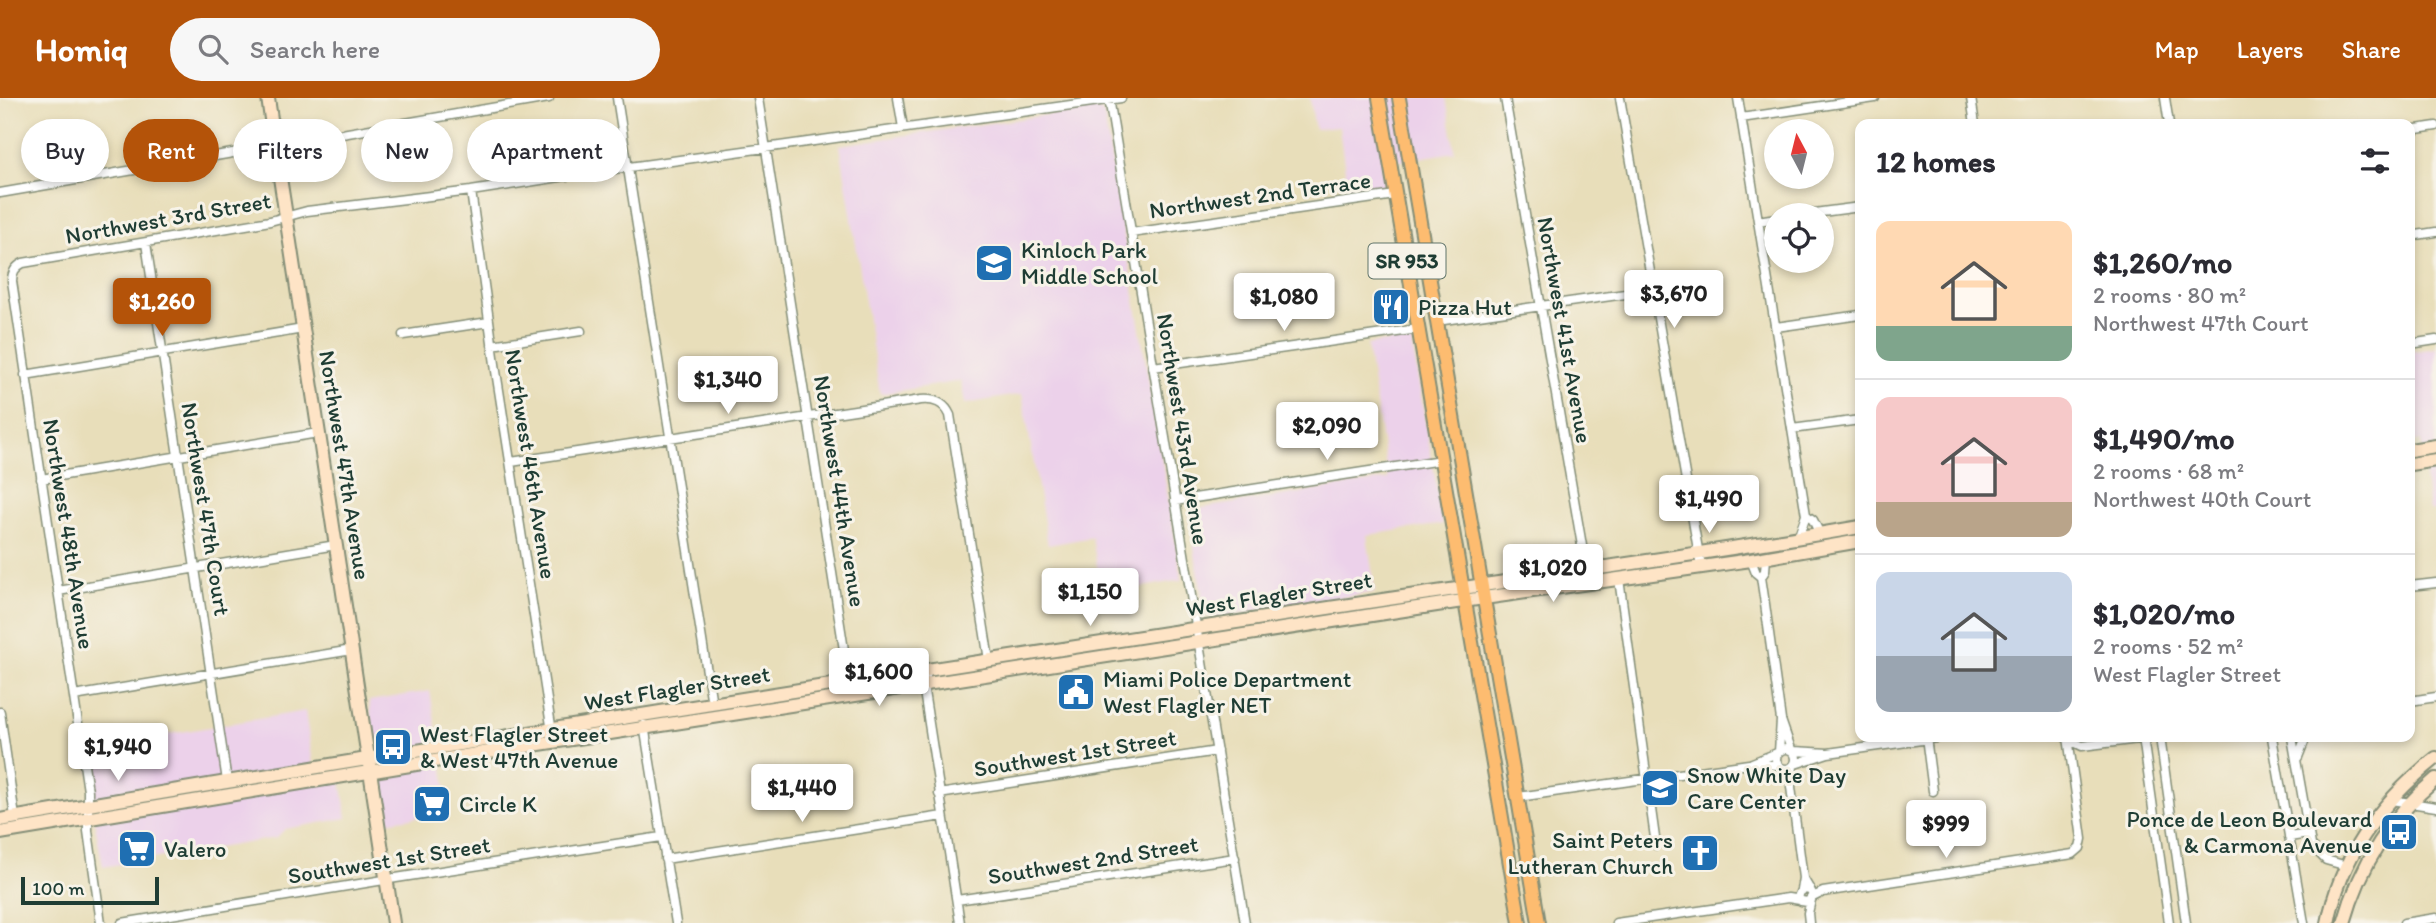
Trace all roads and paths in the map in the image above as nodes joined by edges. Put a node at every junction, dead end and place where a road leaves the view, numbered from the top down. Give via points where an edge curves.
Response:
1 (268, 98) edge
2 (549, 98) edge
3 (617, 98) edge
4 (758, 98) edge
5 (898, 98) edge
6 (1121, 98) edge
7 (1379, 98) edge
8 (1399, 98) edge
9 (1505, 98) edge
10 (1620, 98) edge
11 (1738, 98) edge
12 (1875, 98) edge
13 (1971, 98) edge
14 (2165, 98) edge
15 (1109, 99) edge
16 (1741, 118) junction
17 (271, 119) edge
18 (1974, 119) edge
19 (2168, 119) edge
20 (2436, 126) edge
21 (903, 128) junction
22 (2415, 129) edge
23 (347, 133) edge
24 (767, 147) junction
25 (233, 153) edge
26 (629, 167) junction
27 (281, 182) edge
28 (471, 191) junction
29 (0, 192) edge
30 (1395, 195) junction
31 (1855, 208) edge
32 (1834, 210) edge
33 (286, 216) junction
34 (1764, 220) edge
35 (1758, 221) junction
36 (2436, 232) edge
37 (1131, 233) junction
38 (2415, 235) edge
39 (146, 243) junction
40 (15, 269) joint
41 (1653, 290) junction
42 (1541, 307) junction
43 (1855, 315) edge
44 (1437, 321) junction
45 (489, 322) junction
46 (1776, 327) junction
47 (303, 329) junction
48 (1418, 329) junction
49 (581, 331) dead end
50 (403, 335) dead end
51 (2436, 340) edge
52 (2415, 343) edge
53 (492, 345) junction
54 (163, 353) junction
55 (1443, 353) junction
56 (1153, 367) junction
57 (25, 375) junction
58 (809, 418) junction
59 (1855, 421) edge
60 (1792, 429) junction
61 (318, 433) junction
62 (672, 439) junction
63 (2436, 446) edge
64 (2415, 449) edge
65 (178, 457) junction
66 (1441, 460) junction
67 (2436, 460) edge
68 (511, 463) junction
69 (2415, 463) edge
70 (41, 479) junction
71 (1175, 501) junction
72 (1806, 516) junction
73 (1855, 528) edge
74 (1820, 534) junction
75 (1798, 538) junction
76 (1855, 542) edge
77 (335, 545) junction
78 (1766, 558) junction
79 (1700, 560) junction
80 (1751, 560) junction
81 (195, 569) junction
82 (1586, 569) junction
83 (1761, 578) junction
84 (1619, 579) junction
85 (2436, 583) edge
86 (2415, 585) edge
87 (58, 591) junction
88 (1483, 591) junction
89 (1465, 593) junction
90 (1197, 635) junction
91 (352, 650) junction
92 (989, 660) junction
93 (928, 670) junction
94 (211, 673) junction
95 (849, 682) junction
96 (923, 685) junction
97 (74, 696) junction
98 (2436, 697) edge
99 (830, 699) junction
100 (2415, 700) edge
101 (712, 704) junction
102 (0, 712) edge
103 (1781, 720) junction
104 (643, 722) junction
105 (553, 736) junction
106 (1900, 742) edge
107 (1927, 742) edge
108 (2067, 742) edge
109 (2074, 742) edge
110 (2112, 742) edge
111 (2144, 742) edge
112 (2158, 742) edge
113 (2273, 742) edge
114 (2293, 742) edge
115 (2304, 742) edge
116 (1793, 750) junction
117 (1217, 751) junction
118 (1778, 752) junction
119 (1828, 753) junction
120 (367, 758) junction
121 (2436, 758) edge
122 (2297, 760) junction
123 (1749, 764) junction
124 (1794, 765) junction
125 (1493, 766) junction
126 (1780, 766) junction
127 (369, 772) junction
128 (1647, 779) junction
129 (2436, 779) edge
130 (227, 781) junction
131 (1791, 787) junction
132 (1933, 791) dead end
133 (939, 794) junction
134 (1518, 797) junction
135 (2390, 799) junction
136 (1499, 800) junction
137 (2409, 804) junction
138 (2436, 807) edge
139 (89, 811) junction
140 (943, 816) junction
141 (15, 817) junction
142 (0, 820) edge
143 (0, 828) edge
144 (0, 833) edge
145 (1524, 834) junction
146 (2309, 834) junction
147 (661, 837) junction
148 (2289, 837) junction
149 (1656, 845) dead end
150 (1235, 858) junction
151 (665, 859) junction
152 (2347, 866) junction
153 (386, 879) junction
154 (2358, 883) junction
155 (1806, 895) junction
156 (957, 900) junction
157 (2436, 918) edge
158 (101, 923) edge
159 (122, 923) edge
160 (393, 923) edge
161 (676, 923) edge
162 (960, 923) edge
163 (1245, 923) edge
164 (1519, 923) edge
165 (1539, 923) edge
166 (1616, 923) edge
167 (1810, 923) edge
168 (2169, 923) edge
169 (2186, 923) edge
170 (2304, 923) edge
171 (2328, 923) edge
172 (2344, 923) edge
173 (2404, 923) edge

1 - 17 main road, Northwest 47th Avenue
2 - 23 street
3 - 26 street
4 - 24 street, Northwest 44th Avenue
5 - 21 street
6 - 15 street, Northwest 3rd Street
7 - 30 main road, SR 953
8 - 44 main road, SR 953
9 - 42 street, Northwest 41st Avenue
10 - 41 street
11 - 16 street
12 - 16 street
13 - 18 street
14 - 19 street
15 - 21 street, Northwest 3rd Street
15 - 37 street, Northwest 43rd Avenue
16 - 35 street
20 - 22 street
21 - 24 street, Northwest 3rd Street
24 - 26 street, Northwest 3rd Street
24 - 58 street, Northwest 44th Avenue
25 - 29 street
26 - 28 street, Northwest 3rd Street
26 - 62 street
27 - 33 main road, Northwest 47th Avenue
28 - 33 street, Northwest 3rd Street
28 - 45 street, Northwest 46th Avenue
30 - 37 street, Northwest 2nd Terrace
30 - 48 main road, SR 953
31 - 32 street
33 - 39 street, Northwest 3rd Street
33 - 47 main road, Northwest 47th Avenue
34 - 35 street
35 - 46 street
36 - 38 street
37 - 56 street, Northwest 43rd Avenue
39 - 40 street, Northwest 3rd Street via 23,263
39 - 54 street, Northwest 47th Court
40 - 57 street, Northwest 48th Avenue via 12,281
41 - 42 street
41 - 79 street
42 - 44 street
42 - 82 street, Northwest 41st Avenue
43 - 46 street
44 - 55 main road, SR 953
45 - 50 street
45 - 53 street, Northwest 46th Avenue
46 - 60 street
47 - 54 street
47 - 61 main road, Northwest 47th Avenue
48 - 55 main road via 1432,336
48 - 56 street
48 - 66 main road, SR 953
49 - 53 street
51 - 52 street
53 - 68 street, Northwest 46th Avenue
54 - 57 street
54 - 65 street, Northwest 47th Court
55 - 88 main road, SR 953
56 - 71 street, Northwest 43rd Avenue
57 - 70 street, Northwest 48th Avenue
58 - 62 street
58 - 92 street via 921,400 942,404 950,415
58 - 95 street, Northwest 44th Avenue
59 - 60 street
60 - 72 street
61 - 65 street
61 - 77 main road, Northwest 47th Avenue
62 - 68 street
62 - 101 street
63 - 64 main road
65 - 70 street
65 - 81 street, Northwest 47th Court
66 - 71 street
66 - 89 main road, SR 953
67 - 69 main road
68 - 105 street, Northwest 46th Avenue
70 - 87 street, Northwest 48th Avenue
71 - 90 street, Northwest 43rd Avenue
72 - 74 street
72 - 75 street
73 - 74 main road, West Flagler Street
74 - 75 main road, West Flagler Street
75 - 79 main road, West Flagler Street
76 - 78 main road, West Flagler Street
77 - 81 street
77 - 91 main road, Northwest 47th Avenue
78 - 80 main road, West Flagler Street
78 - 83 street
79 - 80 main road, West Flagler Street
79 - 82 main road, West Flagler Street
79 - 84 main road, West Flagler Street
80 - 83 street
81 - 87 street
81 - 94 street, Northwest 47th Court
82 - 88 main road, West Flagler Street
83 - 103 street
84 - 88 main road, West Flagler Street
84 - 128 street
85 - 86 street
87 - 97 street, Northwest 48th Avenue
88 - 89 main road, West Flagler Street
88 - 134 main road, SR 953
89 - 90 main road, West Flagler Street
89 - 125 main road, SR 953
90 - 92 main road, West Flagler Street
90 - 96 main road, West Flagler Street
90 - 117 street, Northwest 43rd Avenue
91 - 94 street
91 - 120 main road, Northwest 47th Avenue
92 - 93 main road, West Flagler Street
93 - 95 main road, West Flagler Street
93 - 96 street
94 - 97 street
94 - 130 street, Northwest 47th Court
95 - 99 main road
95 - 101 main road, West Flagler Street
96 - 99 main road, West Flagler Street
96 - 133 street
97 - 139 street, Northwest 48th Avenue
98 - 100 street
99 - 104 main road, West Flagler Street
101 - 104 main road, West Flagler Street
102 - 141 street
103 - 116 street
103 - 118 street
104 - 105 main road, West Flagler Street
104 - 147 street
105 - 120 main road, West Flagler Street
105 - 127 main road, West Flagler Street
106 - 119 street
107 - 132 street
108 - 155 street via 2082,839 2080,848 2068,856
109 - 110 street via 2082,746
111 - 168 street
112 - 169 street
113 - 148 street
114 - 122 street
115 - 122 street
116 - 118 street
116 - 119 street
116 - 124 street via 1797,757
117 - 133 street, Southwest 1st Street
117 - 150 street, Northwest 43rd Avenue
118 - 123 street
118 - 126 street
119 - 124 street
120 - 127 main road, Northwest 47th Avenue
120 - 130 main road, West Flagler Street
121 - 135 main road
122 - 146 street
123 - 126 street
123 - 128 street
124 - 126 street via 1788,769
124 - 131 street
125 - 134 main road via 1506,791
125 - 136 main road, SR 953
126 - 131 street
127 - 139 main road, West Flagler Street
127 - 153 main road, Northwest 47th Avenue
128 - 134 street
128 - 149 street
129 - 137 main road
130 - 139 main road, West Flagler Street
131 - 155 street
133 - 140 street
134 - 145 main road, SR 953
135 - 137 street
135 - 152 main road
136 - 145 main road via 1511,808
136 - 164 main road, SR 953
137 - 138 street
137 - 154 main road via 2374,851
139 - 141 main road, West Flagler Street
139 - 144 main road, West Flagler Street
139 - 158 street, Northwest 48th Avenue
140 - 151 street
140 - 156 street
141 - 142 main road, West Flagler Street
141 - 143 main road
145 - 165 main road, SR 953
146 - 148 street
146 - 152 street via 2320,856
147 - 151 street
147 - 153 street, Southwest 1st Street
148 - 170 street
150 - 156 street, Southwest 2nd Street
150 - 163 street, Northwest 43rd Avenue
151 - 161 street
152 - 154 main road
152 - 171 main road
153 - 159 street, Southwest 1st Street
153 - 160 main road, Northwest 47th Avenue
154 - 172 main road
155 - 166 street
155 - 167 street
156 - 162 street
157 - 173 street

